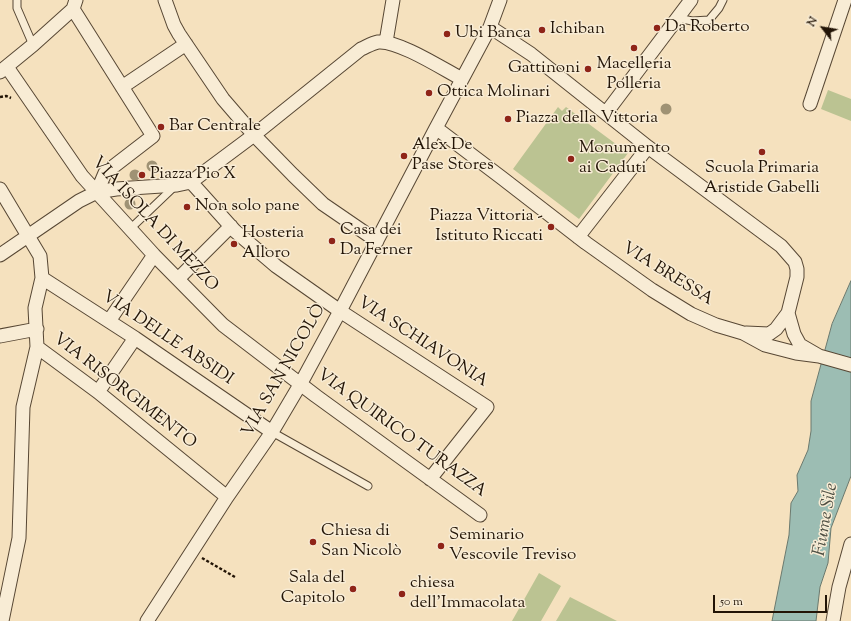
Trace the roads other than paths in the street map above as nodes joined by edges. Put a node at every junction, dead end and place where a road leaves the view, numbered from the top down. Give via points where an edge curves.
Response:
1 (17, 0) edge
2 (165, 0) edge
3 (393, 0) edge
4 (500, 0) edge
5 (691, 0) edge
6 (723, 0) edge
7 (846, 0) edge
8 (851, 2) edge
9 (72, 3) edge
10 (678, 18) junction
11 (490, 26) junction
12 (386, 42) junction
13 (186, 44) junction
14 (33, 45) junction
15 (3, 69) edge
16 (462, 79) junction
17 (122, 87) junction
18 (810, 104) dead end
19 (606, 113) junction
20 (436, 128) junction
21 (254, 135) junction
22 (648, 147) junction
23 (191, 182) junction
24 (177, 185) junction
25 (0, 189) edge
26 (97, 192) junction
27 (231, 226) junction
28 (130, 228) junction
29 (29, 236) junction
30 (578, 238) junction
31 (377, 241) junction
32 (0, 255) edge
33 (154, 255) junction
34 (42, 278) junction
35 (178, 279) junction
36 (340, 311) junction
37 (788, 313) junction
38 (109, 321) junction
39 (37, 329) junction
40 (742, 333) junction
41 (0, 336) edge
42 (135, 338) junction
43 (37, 347) junction
44 (819, 356) junction
45 (851, 365) edge
46 (301, 383) junction
47 (98, 392) junction
48 (272, 432) junction
49 (430, 479) junction
50 (368, 486) dead end
51 (227, 497) junction
52 (480, 515) dead end
53 (851, 544) edge
54 (150, 620) edge
55 (2, 621) edge
56 (833, 621) edge

1 - 14 lane via 17,8
2 - 13 street via 174,25
3 - 12 street
4 - 11 street
5 - 10 street
6 - 10 lane via 709,20 692,21
7 - 8 street
7 - 18 street
9 - 14 street
9 - 17 street
10 - 19 street
11 - 16 street
11 - 19 street via 531,54
12 - 16 street via 402,47
12 - 21 street via 376,42 361,49
13 - 17 street
13 - 21 street via 223,99
14 - 15 street
15 - 26 street, VIA ISOLA DI MEZZO via 82,176
16 - 20 street
17 - 26 street via 153,136 105,173
19 - 22 street
20 - 30 street
20 - 31 street, VIA SAN NICOLÒ
21 - 23 street
21 - 31 street via 323,204
22 - 30 street
22 - 37 street via 770,237 796,262 797,277
23 - 24 street
23 - 27 street
24 - 26 street
24 - 28 lane
25 - 29 street, VIA RISORGIMENTO
26 - 28 street, VIA ISOLA DI MEZZO
26 - 29 street via 79,201
27 - 35 street
27 - 36 street via 276,266
28 - 33 street, VIA ISOLA DI MEZZO
29 - 32 street
29 - 34 street, VIA RISORGIMENTO via 40,256
30 - 40 street, VIA BRESSA via 691,314
31 - 36 street, VIA SAN NICOLÒ
33 - 35 street, VIA ISOLA DI MEZZO
33 - 38 street
34 - 38 street, VIA DELLE ABSIDI
34 - 39 street, VIA RISORGIMENTO via 35,308
35 - 46 street, VIA ISOLA DI MEZZO via 223,325
36 - 46 street, VIA SAN NICOLÒ
36 - 49 street, VIA SCHIAVONIA via 487,407
37 - 40 street via 769,334
37 - 44 street via 800,345
38 - 42 street, VIA DELLE ABSIDI
39 - 41 street
39 - 43 street, VIA RISORGIMENTO
40 - 44 street via 765,345 796,354
42 - 47 street
42 - 48 street, VIA DELLE ABSIDI
43 - 47 street, VIA RISORGIMENTO
43 - 55 street via 23,407 19,538
44 - 45 street
46 - 48 street, VIA SAN NICOLÒ
46 - 49 street, VIA QUIRICO TURAZZA
47 - 51 street, VIA RISORGIMENTO
48 - 50 lane
48 - 51 street, VIA SAN NICOLÒ
49 - 52 street, VIA QUIRICO TURAZZA
51 - 54 street, VIA SAN NICOLÒ
53 - 56 street

